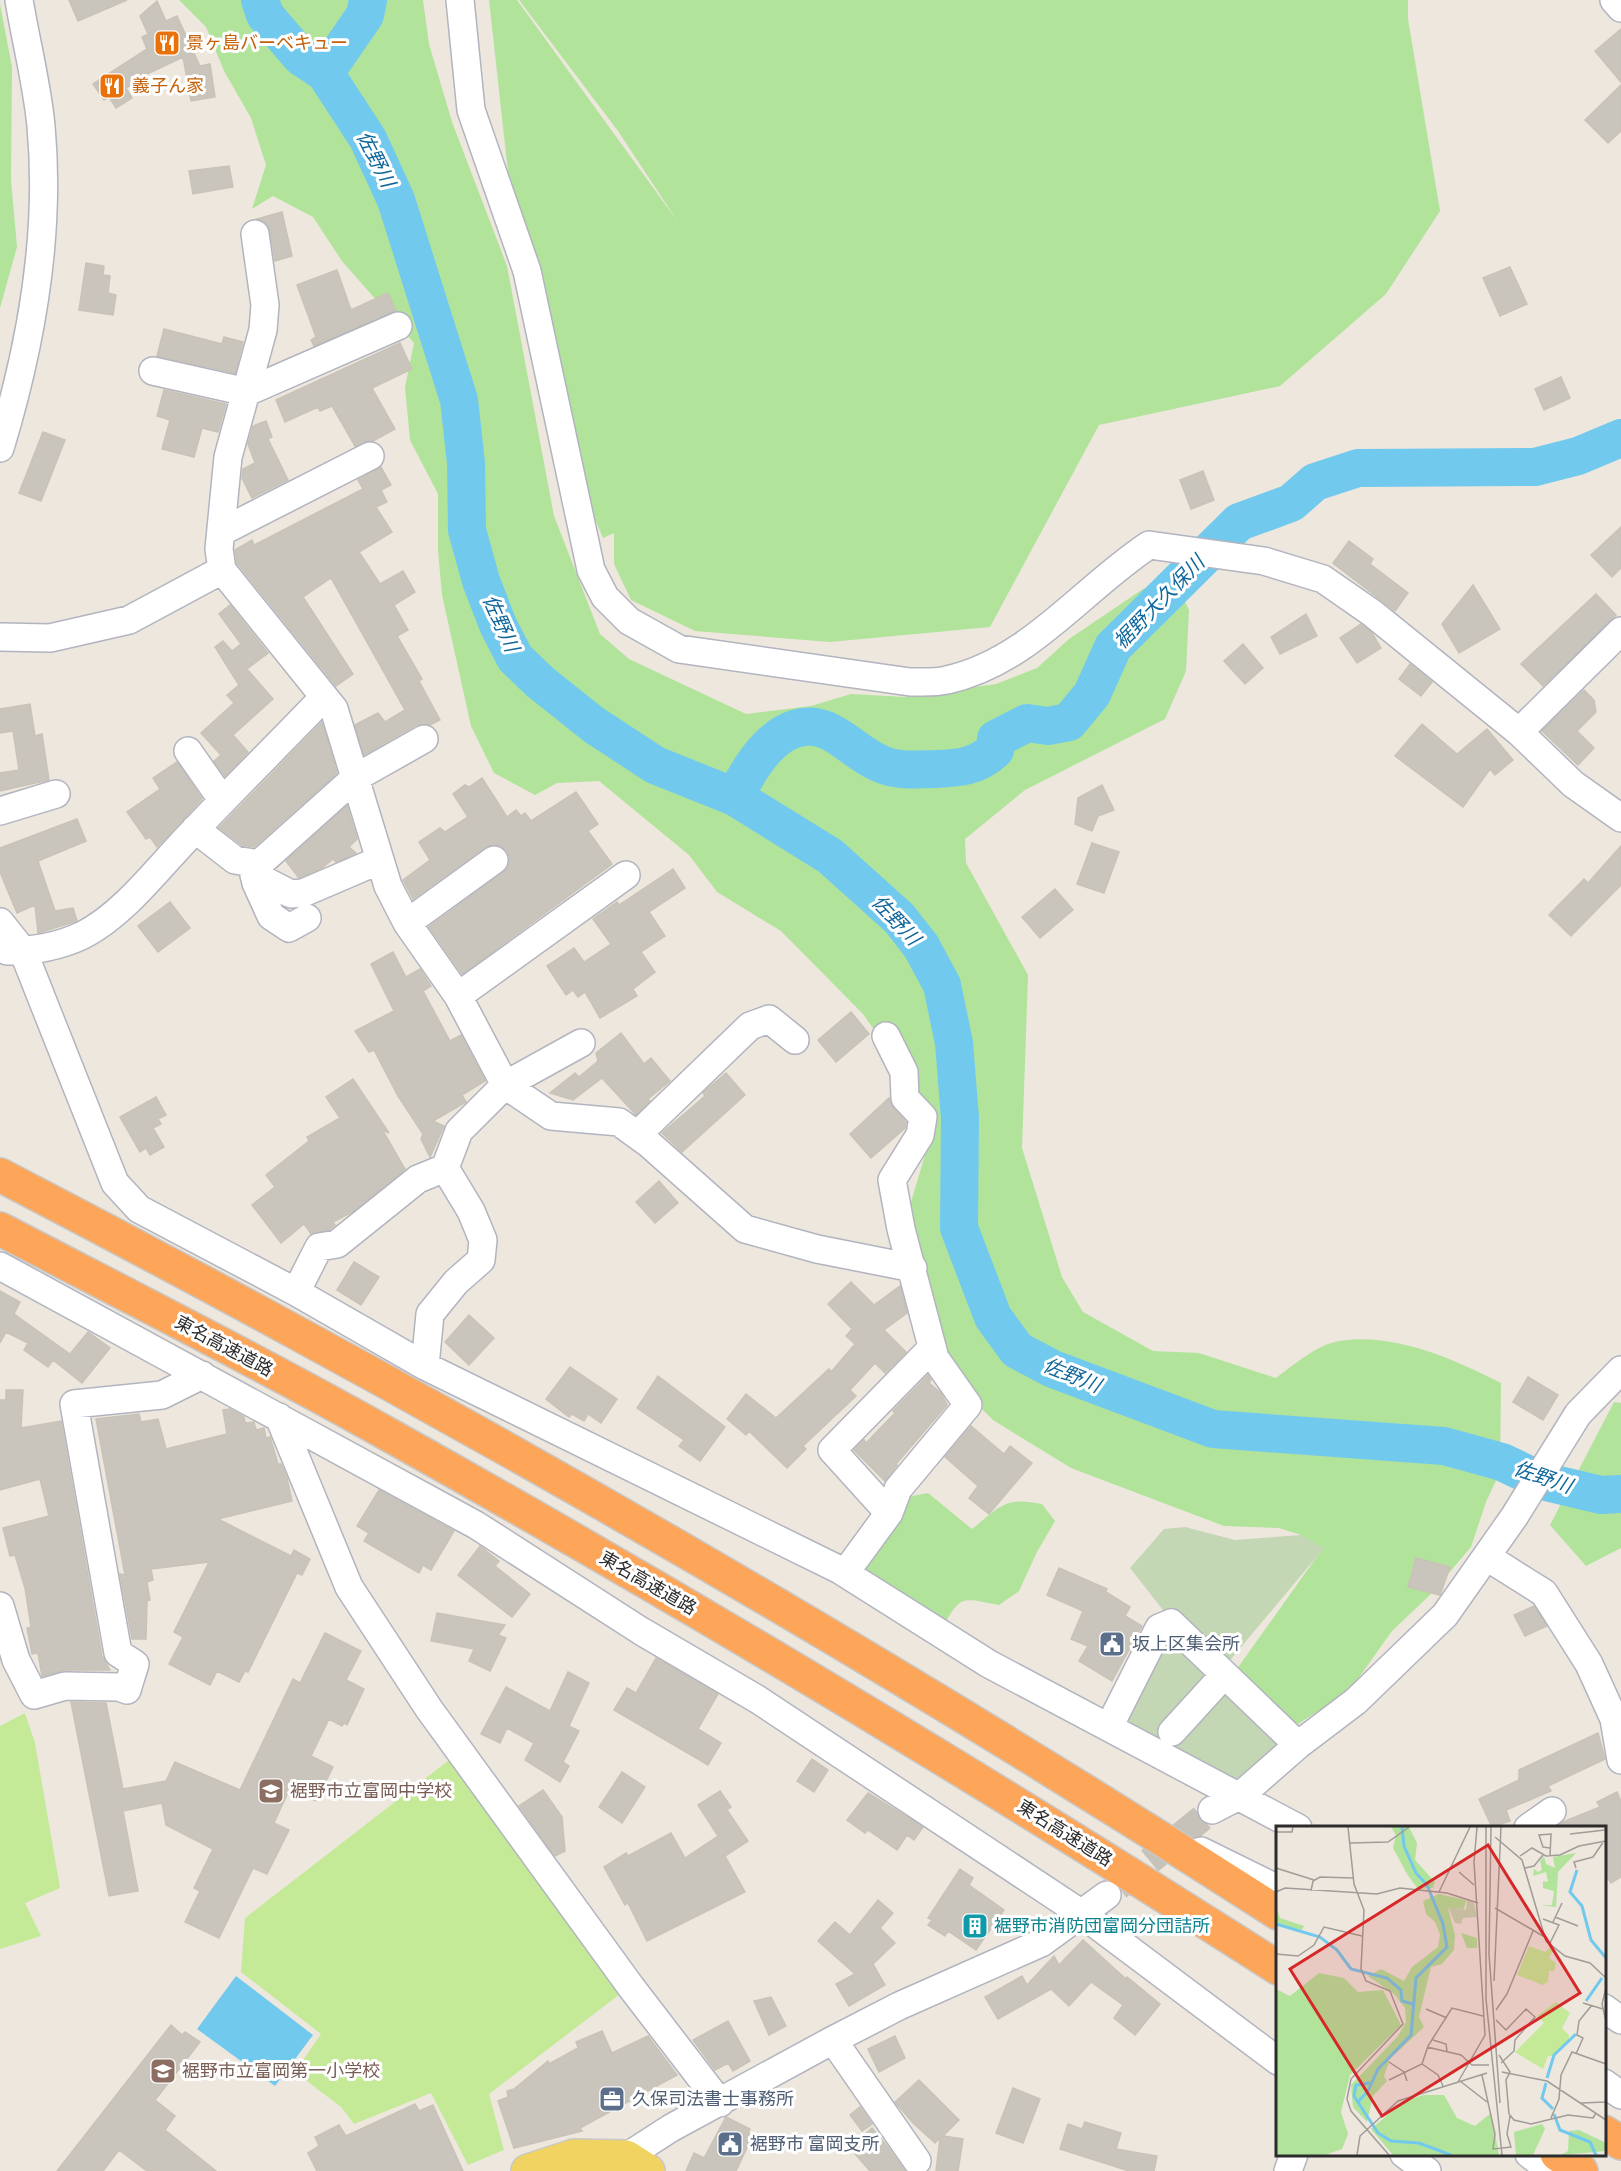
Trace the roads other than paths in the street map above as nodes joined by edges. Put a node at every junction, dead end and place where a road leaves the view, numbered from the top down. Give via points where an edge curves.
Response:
1 (19, 0) edge
2 (460, 0) edge
3 (1614, 0) edge
4 (1621, 8) edge
5 (255, 234) dead end
6 (398, 326) dead end
7 (153, 370) dead end
8 (247, 393) junction
9 (0, 448) edge
10 (370, 456) dead end
11 (221, 532) junction
12 (222, 570) junction
13 (1621, 631) edge
14 (0, 637) edge
15 (324, 697) junction
16 (1519, 732) junction
17 (424, 739) dead end
18 (188, 751) dead end
19 (355, 778) junction
20 (57, 794) dead end
21 (223, 801) junction
22 (0, 811) edge
23 (1621, 818) edge
24 (195, 830) junction
25 (380, 860) junction
26 (494, 860) dead end
27 (253, 870) junction
28 (626, 875) dead end
29 (307, 918) dead end
30 (0, 922) edge
31 (407, 923) junction
32 (11, 951) edge
33 (458, 996) junction
34 (886, 1036) dead end
35 (795, 1040) dead end
36 (581, 1043) dead end
37 (505, 1085) junction
38 (637, 1135) junction
39 (445, 1168) junction
40 (0, 1175) edge
41 (0, 1229) edge
42 (0, 1266) edge
43 (913, 1268) junction
44 (296, 1292) junction
45 (932, 1348) junction
46 (425, 1366) junction
47 (1621, 1370) edge
48 (202, 1375) junction
49 (279, 1417) junction
50 (889, 1513) junction
51 (1487, 1557) junction
52 (844, 1573) junction
53 (0, 1606) edge
54 (1224, 1675) junction
55 (1109, 1727) junction
56 (1172, 1732) dead end
57 (1298, 1745) junction
58 (1621, 1761) edge
59 (1241, 1795) junction
60 (1212, 1810) tunnel mouth
61 (1552, 1811) dead end
62 (1132, 1820) junction
63 (1296, 1826) edge
64 (1530, 1826) edge
65 (1276, 1888) edge
66 (1107, 1895) tunnel mouth
67 (1276, 1912) edge
68 (1082, 1914) junction
69 (1276, 1967) edge
70 (1606, 2009) edge
71 (1621, 2020) edge
72 (832, 2040) junction
73 (1276, 2060) edge
74 (1606, 2085) edge
75 (1621, 2096) edge
76 (720, 2103) junction
77 (1606, 2133) edge
78 (1621, 2143) edge
79 (1293, 2156) edge
80 (1407, 2156) edge
81 (1532, 2156) edge
82 (1560, 2156) edge
83 (917, 2160) dead end
84 (637, 2164) edge
85 (535, 2170) edge
86 (1288, 2171) edge
87 (1427, 2171) edge
88 (1551, 2171) edge
89 (1581, 2171) edge

1 - 9 street via 41,126 42,198 29,332
2 - 16 street via 471,110 527,271 591,570 605,597 629,621 679,649 910,682 945,681 985,668 1021,648 1125,561 1149,546 1182,549 1264,561 1323,579 1372,613
3 - 4 street
5 - 8 street via 265,305 263,330
6 - 8 street
7 - 8 street
8 - 11 street via 228,458
10 - 11 street
11 - 12 street
12 - 14 street via 129,620 50,638
12 - 15 street
13 - 16 street
15 - 19 street via 334,709
15 - 21 street
16 - 23 street via 1573,784
17 - 19 street
18 - 21 street
19 - 25 street
19 - 27 street
20 - 22 street
21 - 24 street
24 - 27 street
24 - 32 street via 146,884 102,923 83,935 40,951
25 - 27 street via 303,893 291,894
25 - 31 street
26 - 31 street
27 - 29 street via 271,916 289,928
28 - 33 street
30 - 32 street
31 - 33 street
32 - 44 street via 116,1183 139,1209
33 - 37 street
34 - 43 street via 904,1072 905,1098 923,1117 920,1135 892,1180
35 - 38 street via 769,1019 750,1026
36 - 37 street
37 - 38 street via 550,1116 619,1122
37 - 39 street via 459,1131
38 - 43 street via 745,1229
39 - 44 street via 418,1179 337,1244 319,1247
39 - 46 street via 483,1240 481,1260 456,1282 430,1314
40 - 62 highway via 386,1381 600,1501
41 - 69 highway, 東名高速道路 via 398,1440 757,1646 1043,1818
42 - 48 street
43 - 45 street
44 - 46 street
45 - 50 street via 934,1358 968,1405 898,1490
45 - 50 street via 832,1450
46 - 52 street
47 - 51 street via 1578,1414
48 - 49 street
48 - 53 street via 162,1395 74,1404 118,1653 135,1664 127,1690 64,1686 34,1695 16,1660
49 - 68 street via 476,1525 757,1699
49 - 76 street via 349,1587 429,1709
50 - 52 street
51 - 57 street via 1444,1615 1356,1701
51 - 58 street via 1544,1593 1589,1664 1614,1719
52 - 55 street via 989,1664
54 - 55 street via 1171,1623 1159,1628
54 - 56 street
54 - 57 street
55 - 59 street
57 - 59 street
59 - 60 street
59 - 63 street
61 - 64 street
62 - 65 street
62 - 67 highway
66 - 68 street
68 - 72 street via 1041,1943
68 - 73 street
70 - 71 street
72 - 76 street
72 - 83 street
74 - 75 street
76 - 84 street via 671,2128
77 - 78 highway
79 - 86 street
80 - 87 street
81 - 88 street
82 - 89 highway
84 - 85 main road via 574,2156

